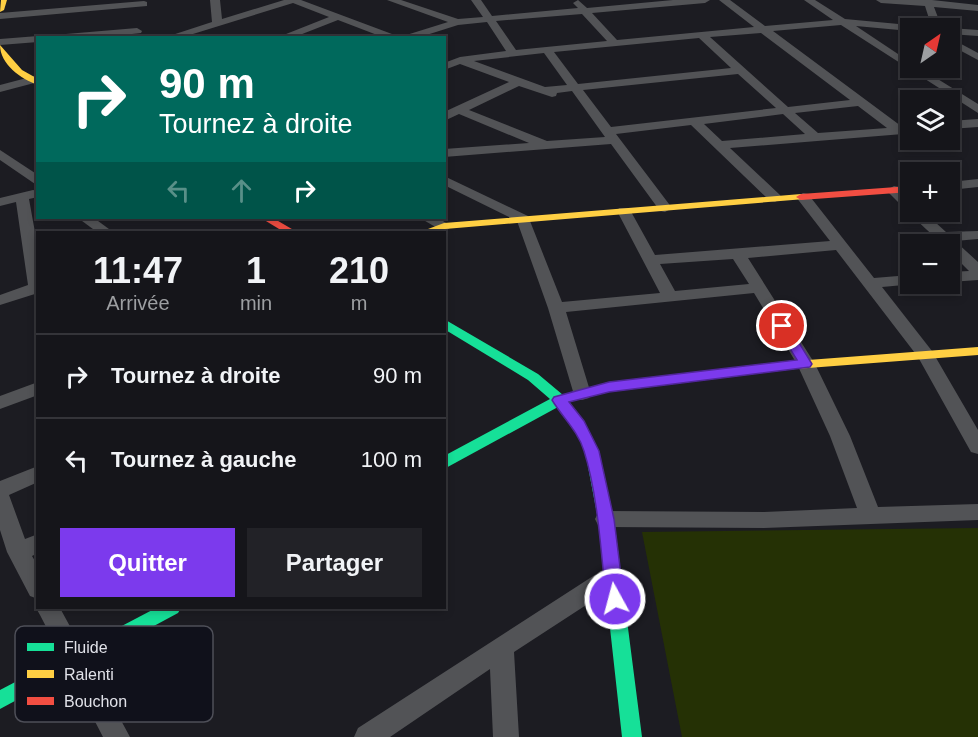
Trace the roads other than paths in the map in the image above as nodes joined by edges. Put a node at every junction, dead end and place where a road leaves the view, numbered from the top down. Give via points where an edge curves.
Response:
1 (4, 0) edge
2 (215, 0) edge
3 (293, 0) edge
4 (426, 0) edge
5 (476, 0) edge
6 (574, 0) edge
7 (705, 0) edge
8 (724, 0) edge
9 (809, 0) edge
10 (881, 0) edge
11 (887, 0) edge
12 (396, 1) edge
13 (658, 2) edge
14 (928, 2) edge
15 (273, 3) edge
16 (978, 8) edge
17 (0, 10) edge
18 (584, 10) junction
19 (0, 16) edge
20 (338, 17) junction
21 (141, 18) edge
22 (934, 18) edge
23 (488, 19) junction
24 (457, 22) junction
25 (842, 22) junction
26 (217, 23) junction
27 (900, 27) edge
28 (762, 28) junction
29 (188, 32) junction
30 (960, 32) edge
31 (978, 33) edge
32 (701, 35) junction
33 (63, 36) edge
34 (175, 36) edge
35 (195, 36) edge
36 (286, 36) edge
37 (390, 36) edge
38 (412, 36) edge
39 (36, 39) edge
40 (0, 42) edge
41 (614, 43) junction
42 (0, 47) edge
43 (960, 47) edge
44 (546, 49) junction
45 (513, 53) junction
46 (446, 55) edge
47 (978, 57) edge
48 (900, 59) edge
49 (460, 60) junction
50 (446, 66) edge
51 (740, 70) junction
52 (929, 78) edge
53 (36, 80) edge
54 (517, 82) junction
55 (575, 88) junction
56 (0, 89) edge
57 (543, 91) junction
58 (861, 102) junction
59 (590, 108) junction
60 (978, 109) edge
61 (459, 110) junction
62 (785, 111) junction
63 (446, 116) edge
64 (694, 121) junction
65 (978, 123) edge
66 (960, 124) edge
67 (900, 126) edge
68 (900, 129) edge
69 (611, 136) junction
70 (815, 137) junction
71 (721, 145) junction
72 (547, 146) junction
73 (446, 153) edge
74 (0, 154) edge
75 (36, 181) edge
76 (446, 181) edge
77 (978, 183) edge
78 (960, 185) edge
79 (894, 190) junction
80 (900, 190) edge
81 (36, 193) edge
82 (900, 196) edge
83 (803, 197) junction
84 (22, 198) junction
85 (775, 198) junction
86 (0, 202) edge
87 (665, 208) junction
88 (624, 211) junction
89 (86, 219) edge
90 (268, 219) edge
91 (429, 219) edge
92 (523, 219) junction
93 (927, 222) edge
94 (444, 226) junction
95 (104, 231) edge
96 (289, 231) edge
97 (429, 231) edge
98 (940, 234) edge
99 (978, 235) edge
100 (960, 236) edge
101 (840, 245) junction
102 (738, 254) junction
103 (960, 254) edge
104 (651, 260) junction
105 (978, 273) edge
106 (960, 276) edge
107 (900, 281) edge
108 (36, 282) edge
109 (870, 283) junction
110 (36, 288) edge
111 (759, 288) junction
112 (670, 297) junction
113 (0, 300) edge
114 (556, 308) junction
115 (446, 324) edge
116 (978, 351) edge
117 (926, 355) junction
118 (806, 364) junction
119 (36, 389) edge
120 (582, 394) junction
121 (560, 400) junction
122 (0, 403) edge
123 (978, 447) edge
124 (446, 462) edge
125 (36, 474) edge
126 (0, 490) edge
127 (0, 497) edge
128 (978, 512) edge
129 (871, 517) junction
130 (606, 519) junction
131 (28, 548) edge
132 (612, 576) junction
133 (36, 581) edge
134 (49, 609) edge
135 (170, 609) edge
136 (58, 626) edge
137 (138, 626) edge
138 (501, 647) junction
139 (15, 692) edge
140 (0, 700) edge
141 (109, 722) edge
142 (117, 737) edge
143 (367, 737) edge
144 (506, 737) edge
145 (632, 737) edge

1 - 17 main road
2 - 26 street
3 - 15 street
3 - 20 street
4 - 12 street
5 - 23 street
6 - 18 street
7 - 13 street
8 - 28 street
9 - 25 street
10 - 11 street
11 - 14 street
12 - 24 street
13 - 18 street
14 - 16 street
14 - 22 street
15 - 26 street
18 - 23 street
18 - 41 street
19 - 21 street
20 - 36 street
20 - 37 street
21 - 33 street
23 - 24 street
23 - 45 street
24 - 38 street
25 - 27 street
25 - 28 street
25 - 48 street
26 - 29 street
28 - 32 street
28 - 58 street
29 - 34 street
29 - 35 street
30 - 31 street
32 - 41 street
32 - 51 street
39 - 40 street
41 - 44 street
42 - 53 main road via 19,72
43 - 47 street
44 - 45 street
44 - 55 street
45 - 49 street
46 - 49 street
49 - 50 street
49 - 54 street
51 - 55 street
51 - 62 street
52 - 60 street
53 - 56 street
54 - 57 street
54 - 61 street
55 - 57 street
55 - 59 street
57 - 59 street
58 - 62 street
58 - 67 street
59 - 69 street
61 - 63 street
61 - 72 street
62 - 64 street
62 - 70 street
64 - 69 street
64 - 71 street
65 - 66 street
68 - 70 street
69 - 72 street
69 - 87 street
70 - 71 street
71 - 85 street
72 - 73 street
74 - 75 street
76 - 92 street
77 - 78 street
79 - 80 main road
79 - 82 street
79 - 83 main road
81 - 84 street
83 - 85 main road
83 - 101 street
84 - 86 street
84 - 108 street
85 - 87 main road
87 - 88 main road
88 - 92 main road
88 - 104 street
89 - 95 street
90 - 96 main road
91 - 94 street
92 - 94 main road
92 - 114 street
93 - 98 street
94 - 97 main road
99 - 100 street
101 - 102 street
101 - 109 street
102 - 104 street
102 - 111 street
103 - 105 street
104 - 112 street
105 - 106 street
107 - 109 street
109 - 117 street
110 - 113 street
111 - 112 street
111 - 118 street
112 - 114 street
114 - 120 street
115 - 121 main road via 533,377
116 - 117 main road
117 - 118 main road
117 - 123 street
118 - 120 main road via 609,387
118 - 129 street via 840,436
119 - 122 street
120 - 121 main road
121 - 124 main road
121 - 130 main road via 592,451
125 - 126 street
127 - 131 street
128 - 129 street
129 - 130 street
130 - 132 main road
131 - 133 street
132 - 138 street
132 - 145 main road
134 - 136 street
135 - 137 main road
138 - 143 street
138 - 144 street
139 - 140 main road
141 - 142 street

